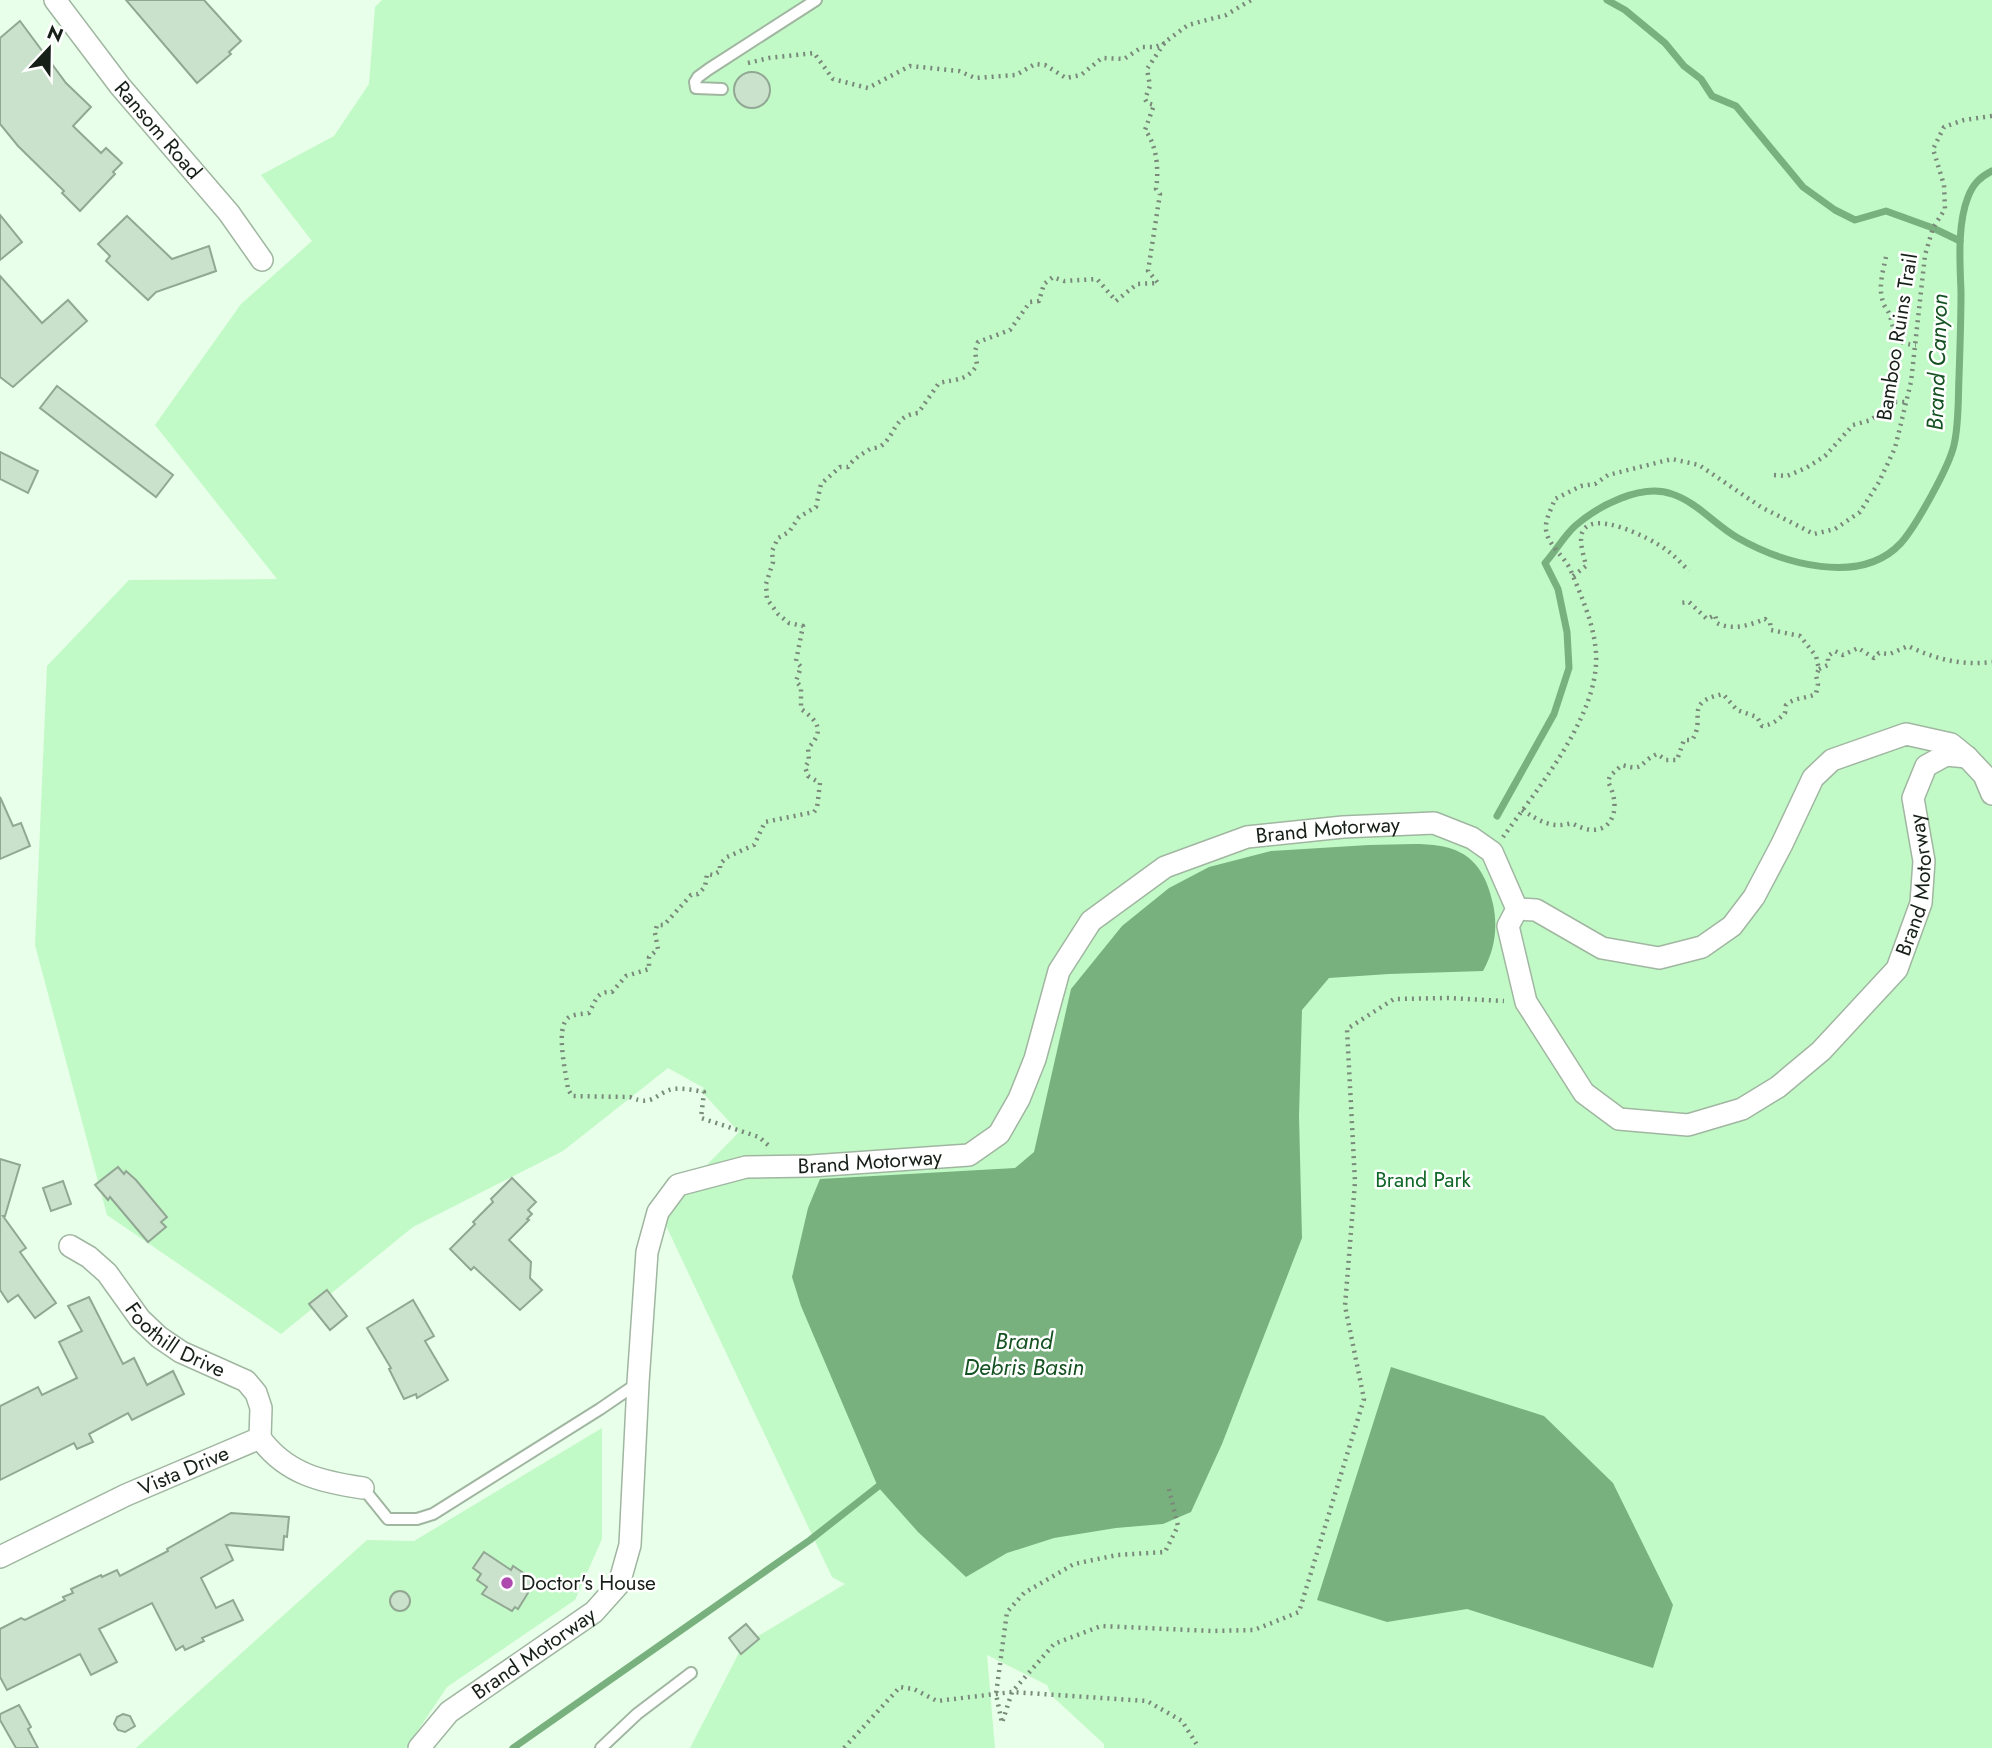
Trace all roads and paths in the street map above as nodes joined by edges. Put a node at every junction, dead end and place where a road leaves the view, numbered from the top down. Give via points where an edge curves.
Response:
1 (55, 0) edge
2 (816, 0) edge
3 (1251, 0) edge
4 (1165, 42) junction
5 (740, 63) dead end
6 (722, 89) dead end
7 (1992, 116) edge
8 (1886, 257) dead end
9 (262, 260) dead end
10 (1916, 345) junction
11 (1906, 402) junction
12 (1774, 475) dead end
13 (1689, 572) dead end
14 (1573, 576) junction
15 (1679, 603) dead end
16 (1992, 662) edge
17 (1819, 669) junction
18 (1967, 757) junction
19 (1992, 794) edge
20 (1522, 810) junction
21 (1492, 852) junction
22 (1517, 909) junction
23 (1526, 1002) junction
24 (772, 1167) junction
25 (71, 1246) dead end
26 (638, 1383) junction
27 (260, 1438) junction
28 (363, 1488) joint
29 (1170, 1489) dead end
30 (0, 1557) edge
31 (691, 1673) dead end
32 (1012, 1692) junction
33 (996, 1694) junction
34 (419, 1748) edge
35 (601, 1748) edge
36 (844, 1748) edge
37 (1199, 1748) edge

1 - 9 street, Ransom Road
2 - 6 lane via 695,82 702,90
3 - 4 path via 1226,15 1188,25
4 - 5 path via 1142,47 1124,59 1102,58 1081,75 1066,78 1035,64 1016,75 975,78 959,71 910,66 868,88 833,79 814,53
4 - 24 path via 1147,69 1150,86 1145,99 1154,105 1145,130 1152,138 1160,194 1148,271 1158,283 1137,284 1116,301 1097,279 1064,281 1053,276 1044,284 1038,301 1030,302 1010,330 978,342 977,365 971,374 939,383 918,413 902,418 881,446 848,467 840,467 821,484 816,507 778,538 766,584 767,599 789,623 803,626 796,681 802,687 801,709 815,720 818,731 808,748 805,767 808,776 820,783 817,808 765,822 754,845 727,857 720,871 706,874 705,887 691,895 664,925 657,925 658,949 649,957 649,969 626,976 612,992 596,996 589,1013 570,1016 560,1036 572,1096 654,1100 670,1089 704,1092 701,1118 759,1137 771,1149
7 - 10 path, Bamboo Ruins Trail via 1944,127 1933,149 1944,185 1945,209 1925,255
8 - 10 path via 1881,292 1894,336
10 - 11 path, Bamboo Ruins Trail
11 - 12 path via 1894,402 1871,420 1853,425 1825,456 1806,468 1787,476
11 - 14 path, Bamboo Ruins Trail via 1895,448 1880,482 1860,512 1835,529 1814,534 1761,507 1699,466 1672,458 1608,475 1555,499 1546,526
13 - 14 path via 1664,548 1619,527 1596,522 1583,532 1586,566
14 - 20 path via 1587,609 1597,654 1591,694 1565,750
15 - 17 path via 1689,602 1707,619 1715,615 1717,623 1725,627 1765,619 1771,630 1800,636 1816,656
16 - 17 path via 1965,664 1908,646 1874,658 1858,648 1843,655 1835,651 1828,656 1828,665
17 - 20 path via 1816,694 1792,699 1785,713 1770,725 1762,726 1757,717 1737,710 1723,694 1707,698 1695,720 1697,733 1692,740 1684,740 1677,760 1657,754 1643,766 1622,765 1610,776 1616,806 1608,826 1549,826
18 - 19 street via 1984,775
18 - 22 street via 1951,744 1906,734 1832,760 1813,778 1754,897 1732,926 1702,947 1659,958 1602,948 1536,910
18 - 23 street, Brand Motorway via 1946,755 1926,766 1913,798 1924,861 1922,903 1897,969 1821,1051 1778,1087 1742,1109 1688,1125 1619,1119 1584,1093
20 - 21 path
21 - 22 street
21 - 24 street, Brand Motorway via 1472,838 1434,823 1343,827 1247,837 1165,867 1091,921 1059,971 1035,1059 999,1134 969,1155
22 - 23 street, Brand Motorway via 1508,926
23 - 32 path via 1394,999 1346,1029 1355,1182 1345,1306 1364,1399 1299,1612 1254,1630 1101,1626 1054,1644
24 - 26 street, Brand Motorway via 746,1167 678,1185 658,1212 647,1252
25 - 27 street, Foothill Drive via 107,1273 159,1337 246,1381 261,1408
26 - 28 lane via 433,1514 388,1519
26 - 34 street, Brand Motorway via 630,1545 619,1584 594,1612 449,1712
27 - 28 street via 271,1453 301,1474
27 - 30 street, Vista Drive via 139,1489
29 - 33 path via 1178,1526 1165,1552 1074,1564 1024,1593 1007,1612
31 - 35 lane
32 - 33 path
32 - 33 path via 1002,1723
32 - 37 path via 1147,1701 1182,1721
33 - 36 path via 937,1702 900,1687

